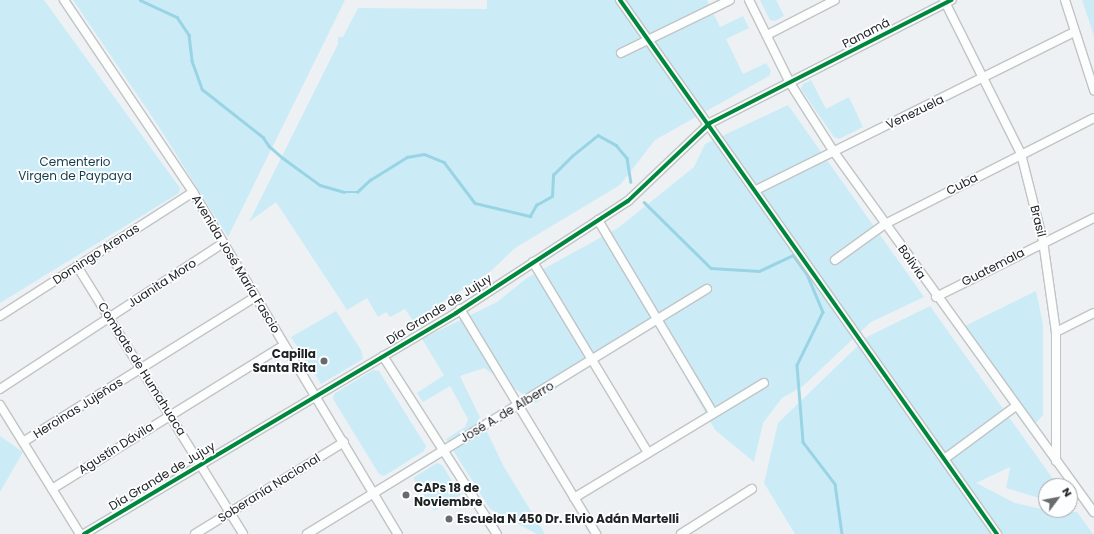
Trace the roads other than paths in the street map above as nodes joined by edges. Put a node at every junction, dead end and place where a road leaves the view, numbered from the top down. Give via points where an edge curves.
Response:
1 (64, 0) edge
2 (620, 0) edge
3 (730, 0) edge
4 (749, 0) edge
5 (835, 0) edge
6 (1065, 0) edge
7 (946, 1) edge
8 (1074, 32) junction
9 (767, 35) junction
10 (649, 40) junction
11 (621, 53) dead end
12 (981, 79) junction
13 (790, 83) junction
14 (1094, 90) edge
15 (1094, 118) edge
16 (709, 124) junction
17 (834, 152) junction
18 (1021, 154) junction
19 (756, 190) junction
20 (193, 192) junction
21 (1094, 218) edge
22 (598, 220) junction
23 (884, 224) junction
24 (1043, 241) junction
25 (223, 243) junction
26 (835, 260) dead end
27 (533, 262) junction
28 (77, 266) junction
29 (707, 289) dead end
30 (255, 297) junction
31 (936, 297) junction
32 (460, 309) junction
33 (1094, 313) edge
34 (0, 316) edge
35 (110, 317) junction
36 (657, 319) junction
37 (1056, 332) junction
38 (284, 345) junction
39 (383, 356) junction
40 (592, 360) junction
41 (142, 368) junction
42 (764, 383) dead end
43 (0, 389) edge
44 (314, 395) junction
45 (0, 405) edge
46 (518, 405) junction
47 (1016, 406) junction
48 (713, 413) junction
49 (170, 414) junction
50 (23, 442) junction
51 (344, 442) junction
52 (443, 451) junction
53 (648, 453) junction
54 (947, 457) dead end
55 (1056, 461) junction
56 (200, 464) junction
57 (52, 489) junction
58 (752, 489) dead end
59 (373, 492) junction
60 (574, 498) junction
61 (1094, 512) edge
62 (230, 513) junction
63 (80, 534) edge
64 (84, 534) edge
65 (195, 534) edge
66 (244, 534) edge
67 (307, 534) edge
68 (398, 534) edge
69 (497, 534) edge
70 (596, 534) edge
71 (681, 534) edge
72 (997, 534) edge

1 - 20 street, Avenida José María Fascio
2 - 10 street
3 - 10 street
4 - 9 street, Bolivia
5 - 9 street
6 - 8 street
7 - 12 street, Brasil
7 - 13 street, Panamá
8 - 12 street, Venezuela
8 - 14 street
9 - 13 street, Bolivia
10 - 11 street
10 - 16 street
12 - 17 street, Venezuela
12 - 18 street, Brasil
13 - 16 street, Día Grande de Jujuy
13 - 17 street, Bolivia
15 - 18 street, Cuba
16 - 19 street
16 - 22 street, Día Grande de Jujuy via 659,170 643,189
17 - 19 street, Venezuela
17 - 23 street, Bolivia
18 - 23 street, Cuba
18 - 24 street, Brasil
19 - 72 street
20 - 25 street, Avenida José María Fascio
20 - 28 street, Domingo Arenas
21 - 24 street, Guatemala
22 - 27 street, Día Grande de Jujuy
22 - 36 street
23 - 26 street, Cuba
23 - 31 street, Bolivia
24 - 31 street, Guatemala
24 - 37 street, Brasil
25 - 30 street, Avenida José María Fascio
25 - 35 street, Juanita Moro
27 - 32 street, Día Grande de Jujuy
27 - 40 street
28 - 34 street, Domingo Arenas
28 - 35 street, Combate de Humahuaca
29 - 36 street, José A. de Alberro
30 - 38 street, Avenida José María Fascio
30 - 41 street, Heroinas Jujeñas
31 - 47 street, Bolivia
32 - 39 street, Día Grande de Jujuy
32 - 46 street
33 - 37 street
35 - 41 street, Combate de Humahuaca
35 - 43 street, Juanita Moro
36 - 40 street, José A. de Alberro
36 - 48 street
37 - 55 street, Brasil
38 - 44 street, Avenida José María Fascio
38 - 49 street, Agustín Dávila
39 - 44 street, Día Grande de Jujuy
39 - 52 street
40 - 46 street, José A. de Alberro
40 - 53 street
41 - 49 street, Combate de Humahuaca
41 - 50 street, Heroinas Jujeñas
42 - 48 street
44 - 51 street, Avenida José María Fascio
44 - 56 street, Día Grande de Jujuy
45 - 50 street
46 - 52 street, José A. de Alberro
46 - 60 street
47 - 54 street
47 - 55 street, Bolivia
48 - 53 street
49 - 56 street, Combate de Humahuaca
49 - 57 street, Agustín Dávila
50 - 57 street
51 - 59 street, Avenida José María Fascio
51 - 62 street, Soberanía Nacional
52 - 59 street, José A. de Alberro
52 - 69 street
53 - 60 street
55 - 61 street, Bolivia
56 - 62 street, Combate de Humahuaca
56 - 64 street, Día Grande de Jujuy
57 - 63 street
58 - 71 street
59 - 67 street, José A. de Alberro
59 - 68 street, Avenida José María Fascio
60 - 70 street
62 - 65 street, Soberanía Nacional
62 - 66 street, Combate de Humahuaca

